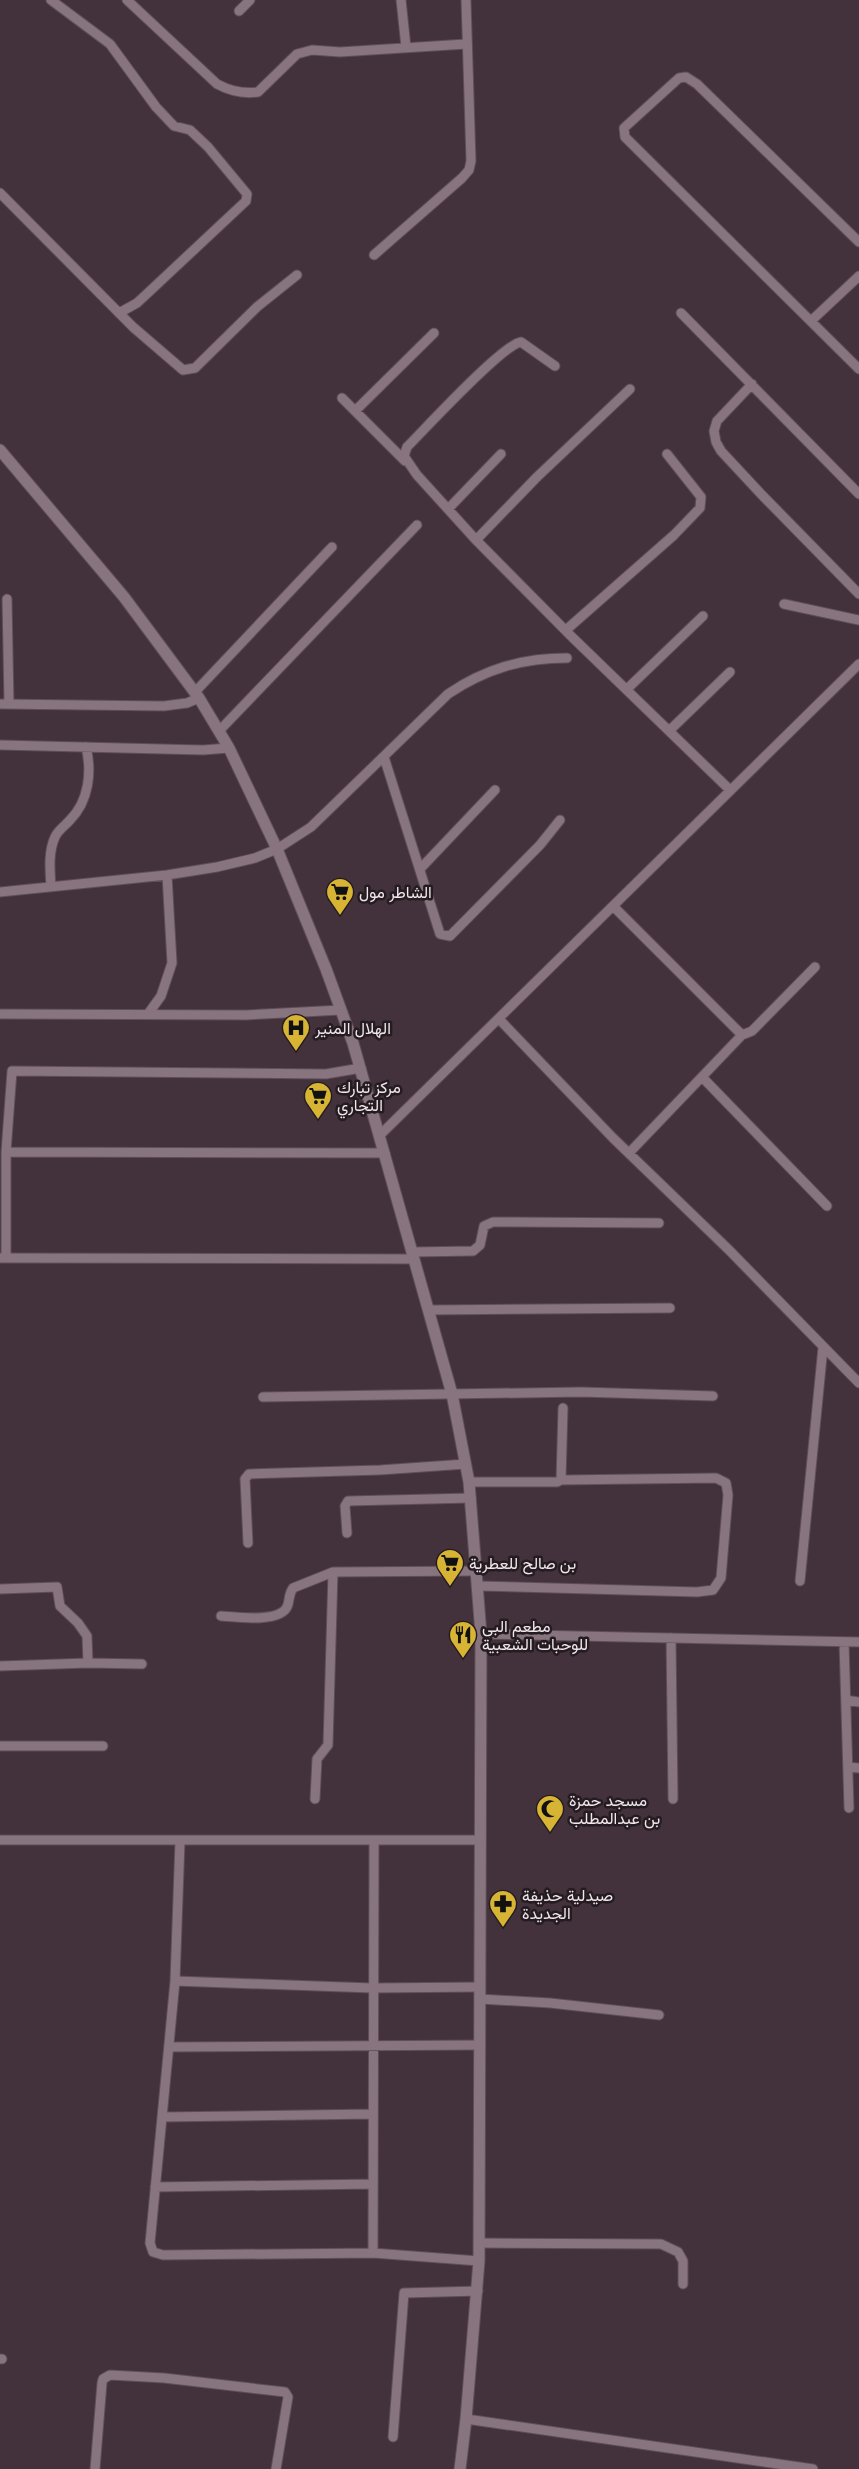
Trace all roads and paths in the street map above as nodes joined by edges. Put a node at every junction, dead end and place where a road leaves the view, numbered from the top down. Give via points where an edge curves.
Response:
1 (51, 0) edge
2 (127, 0) edge
3 (250, 0) edge
4 (401, 0) edge
5 (466, 0) edge
6 (239, 11) dead end
7 (466, 44) junction
8 (406, 47) junction
9 (0, 193) edge
10 (859, 242) edge
11 (374, 254) dead end
12 (297, 275) dead end
13 (859, 276) edge
14 (119, 313) junction
15 (681, 314) dead end
16 (811, 321) junction
17 (434, 333) dead end
18 (555, 366) dead end
19 (859, 369) edge
20 (752, 384) junction
21 (630, 389) dead end
22 (342, 398) dead end
23 (356, 412) junction
24 (0, 450) edge
25 (501, 454) dead end
26 (667, 454) dead end
27 (409, 464) junction
28 (859, 494) edge
29 (448, 509) junction
30 (416, 525) dead end
31 (476, 540) junction
32 (332, 548) dead end
33 (859, 594) edge
34 (7, 599) dead end
35 (784, 604) dead end
36 (703, 616) dead end
37 (859, 620) edge
38 (566, 630) junction
39 (567, 658) dead end
40 (857, 669) edge
41 (730, 672) dead end
42 (626, 689) junction
43 (197, 695) junction
44 (4, 704) edge
45 (220, 730) junction
46 (670, 730) junction
47 (0, 745) edge
48 (86, 747) junction
49 (229, 748) junction
50 (384, 756) junction
51 (495, 790) dead end
52 (730, 790) junction
53 (560, 820) dead end
54 (277, 849) junction
55 (420, 869) junction
56 (167, 875) junction
57 (51, 887) junction
58 (0, 892) edge
59 (614, 907) junction
60 (815, 967) dead end
61 (342, 1010) junction
62 (0, 1014) edge
63 (148, 1014) junction
64 (499, 1020) junction
65 (742, 1036) junction
66 (361, 1068) junction
67 (702, 1077) junction
68 (380, 1135) junction
69 (6, 1152) junction
70 (385, 1153) junction
71 (629, 1153) junction
72 (827, 1206) dead end
73 (659, 1223) dead end
74 (413, 1256) junction
75 (3, 1258) edge
76 (670, 1308) dead end
77 (428, 1310) junction
78 (823, 1347) junction
79 (859, 1383) edge
80 (452, 1394) junction
81 (713, 1396) dead end
82 (263, 1397) dead end
83 (563, 1408) dead end
84 (466, 1464) junction
85 (561, 1480) junction
86 (469, 1482) junction
87 (471, 1498) junction
88 (347, 1533) dead end
89 (248, 1543) dead end
90 (333, 1572) junction
91 (477, 1572) junction
92 (800, 1581) dead end
93 (478, 1586) junction
94 (0, 1589) edge
95 (221, 1616) dead end
96 (481, 1634) junction
97 (671, 1638) junction
98 (844, 1642) junction
99 (859, 1642) edge
100 (88, 1663) junction
101 (142, 1664) dead end
102 (0, 1666) edge
103 (846, 1700) junction
104 (859, 1702) edge
105 (0, 1746) edge
106 (103, 1746) dead end
107 (848, 1767) junction
108 (859, 1768) edge
109 (316, 1799) dead end
110 (673, 1799) dead end
111 (849, 1808) dead end
112 (0, 1840) edge
113 (374, 1840) junction
114 (481, 1840) junction
115 (180, 1841) junction
116 (175, 1981) junction
117 (372, 1988) junction
118 (480, 1993) junction
119 (659, 2015) dead end
120 (480, 2045) junction
121 (168, 2047) junction
122 (372, 2047) junction
123 (373, 2114) junction
124 (162, 2117) junction
125 (373, 2184) junction
126 (156, 2187) junction
127 (479, 2244) junction
128 (373, 2254) junction
129 (479, 2261) junction
130 (683, 2284) dead end
131 (478, 2292) junction
132 (466, 2419) junction
133 (393, 2437) dead end
134 (94, 2469) edge
135 (276, 2469) edge
136 (460, 2469) edge
137 (813, 2469) edge

1 - 14 street via 110,44 156,107 174,126 190,130 208,147 247,194 246,201 144,296
2 - 8 street via 217,84 228,90 258,92 297,54 305,51
3 - 6 street
4 - 8 street
5 - 7 street
7 - 8 street
7 - 11 street via 469,170
9 - 14 street
10 - 16 street via 697,84 686,77 679,78 624,128 625,137
12 - 14 street via 257,307 191,370 178,368
13 - 16 street
15 - 20 street
16 - 19 street
17 - 23 street
18 - 27 street via 521,342 507,348 407,447 404,456
20 - 28 street
20 - 33 street via 717,421 714,431 716,442 761,494
21 - 31 street
22 - 23 street
23 - 27 street
24 - 43 main road via 124,597
25 - 29 street
26 - 38 street via 701,497 700,508
27 - 29 street
29 - 31 street
30 - 45 street
31 - 38 street
32 - 43 street
34 - 44 street
35 - 37 street
36 - 42 street
38 - 42 street
39 - 50 street via 516,662 468,681 448,694
40 - 52 street
41 - 46 street
42 - 46 street
43 - 44 street via 187,703 164,706
43 - 45 main road
45 - 49 main road
46 - 52 street
47 - 48 street
48 - 49 street
48 - 57 street via 89,762 87,789 78,811 55,835 50,858
49 - 54 main road
50 - 54 street via 311,827
50 - 55 street
51 - 55 street
52 - 59 street
53 - 55 street via 540,845 447,937 440,934
54 - 56 street via 217,867
54 - 61 main road
56 - 57 street
56 - 63 street via 172,962 161,996
57 - 58 street
59 - 64 street
59 - 65 street
60 - 65 street via 752,1031
61 - 63 street via 246,1015
61 - 66 main road
62 - 63 street
64 - 68 street
64 - 71 street
65 - 67 street
66 - 68 main road
66 - 69 street via 326,1074 12,1070
67 - 71 street
67 - 72 street
68 - 70 main road
69 - 70 street
69 - 75 street
70 - 74 main road
71 - 78 street
73 - 74 street via 493,1222 484,1226 479,1246 473,1251
74 - 75 street
74 - 77 main road
76 - 77 street
77 - 80 main road
78 - 79 street
78 - 92 street
80 - 81 street via 581,1392
80 - 82 street
80 - 84 main road
83 - 85 street
84 - 86 main road
84 - 89 street via 249,1474 245,1479
85 - 86 street
85 - 93 street via 716,1478 726,1484 728,1495 721,1578 713,1590
86 - 87 main road
87 - 88 street via 348,1500 345,1506
87 - 91 main road
90 - 91 street
90 - 95 street via 293,1588 287,1607 281,1614 256,1618
90 - 109 street via 328,1745 317,1759
91 - 93 main road
93 - 96 main road
94 - 100 street via 57,1587 60,1606 78,1622 87,1636
96 - 97 street
96 - 114 main road
97 - 98 street
97 - 110 street
98 - 99 street
98 - 103 street
100 - 101 street
100 - 102 street
103 - 104 street
103 - 107 street
105 - 106 street
107 - 108 street
107 - 111 street
112 - 115 street
113 - 114 street
113 - 115 street
113 - 117 street
114 - 118 main road
115 - 116 street
116 - 117 street
116 - 121 street
117 - 118 street
117 - 122 street
118 - 119 street
118 - 120 main road
120 - 122 street
120 - 127 main road
121 - 122 street
121 - 124 street
122 - 123 street
123 - 124 street
123 - 125 street
124 - 126 street
125 - 126 street
125 - 128 street
126 - 128 street via 150,2243 153,2252 163,2255
127 - 129 main road
127 - 130 street via 661,2244 678,2252 683,2261
128 - 129 street
129 - 131 main road
131 - 132 main road
131 - 133 street via 404,2293
132 - 136 main road
132 - 137 street
134 - 135 street via 102,2383 110,2375 285,2392 288,2397

